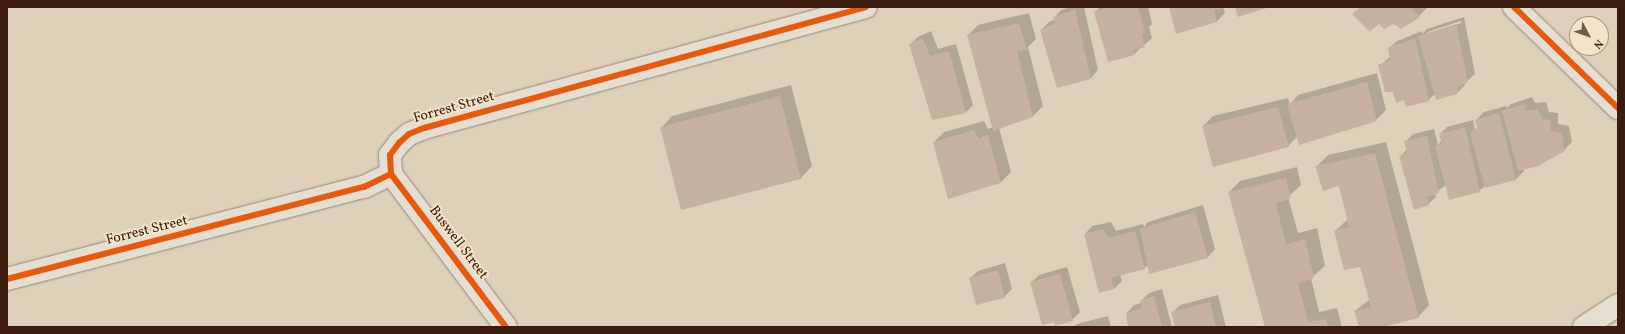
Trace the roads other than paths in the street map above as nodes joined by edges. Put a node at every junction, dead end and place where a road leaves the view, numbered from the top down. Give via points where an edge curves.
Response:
1 (866, 7) edge
2 (1514, 7) edge
3 (1618, 108) edge
4 (391, 174) junction
5 (7, 279) edge
6 (1618, 305) edge
7 (506, 327) edge
8 (1584, 327) edge

1 - 4 street, Forrest Street via 424,128 409,134 390,155
2 - 3 street
4 - 5 street, Forrest Street via 364,187
4 - 7 street, Buswell Street
6 - 8 street

